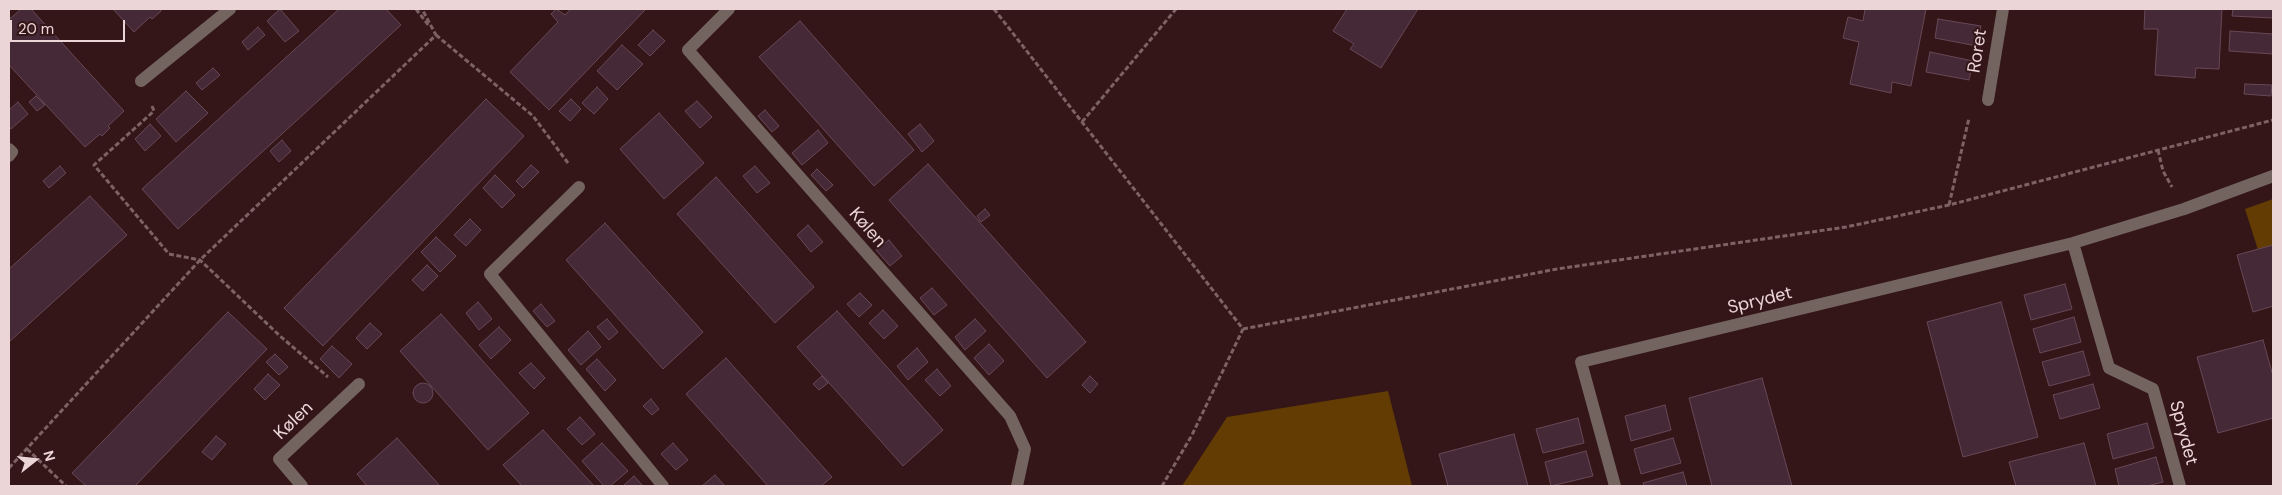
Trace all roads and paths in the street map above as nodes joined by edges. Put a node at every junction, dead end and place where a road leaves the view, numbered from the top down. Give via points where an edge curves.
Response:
1 (230, 9) edge
2 (416, 9) edge
3 (422, 9) edge
4 (729, 9) edge
5 (994, 9) edge
6 (1176, 9) edge
7 (2003, 9) edge
8 (436, 35) junction
9 (141, 81) joint
10 (1988, 100) joint
11 (2273, 120) edge
12 (1082, 122) junction
13 (9, 148) edge
14 (2158, 150) junction
15 (9, 156) edge
16 (2273, 176) edge
17 (579, 187) joint
18 (1949, 205) junction
19 (2184, 209) junction
20 (2073, 243) junction
21 (200, 260) junction
22 (1243, 329) junction
23 (359, 384) dead end
24 (348, 394) junction
25 (27, 449) junction
26 (9, 468) edge
27 (66, 486) edge
28 (302, 486) edge
29 (663, 486) edge
30 (1016, 486) edge
31 (1162, 486) edge
32 (1615, 486) edge
33 (2180, 486) edge

1 - 9 street
2 - 8 path
3 - 8 path
4 - 30 street, Kølen via 688,50 1010,416 1025,449
5 - 12 path
6 - 12 path
7 - 10 street, Roret
8 - 17 path via 533,116 565,157
8 - 21 path
9 - 21 path via 154,111 94,165 169,254
10 - 18 path via 1969,118
11 - 14 path
12 - 22 path
13 - 15 street via 12,152
14 - 18 path
14 - 19 path via 2163,171
16 - 19 street, Sprydet
17 - 29 street via 490,274
18 - 22 path via 1846,227 1557,269
19 - 20 street, Sprydet
20 - 32 street, Sprydet via 1581,362
20 - 33 street, Sprydet via 2109,368 2153,388
21 - 24 path via 280,336
21 - 25 path
22 - 31 path via 1192,435
23 - 24 street, Kølen
24 - 28 street, Kølen via 279,459
25 - 26 path
25 - 27 path

